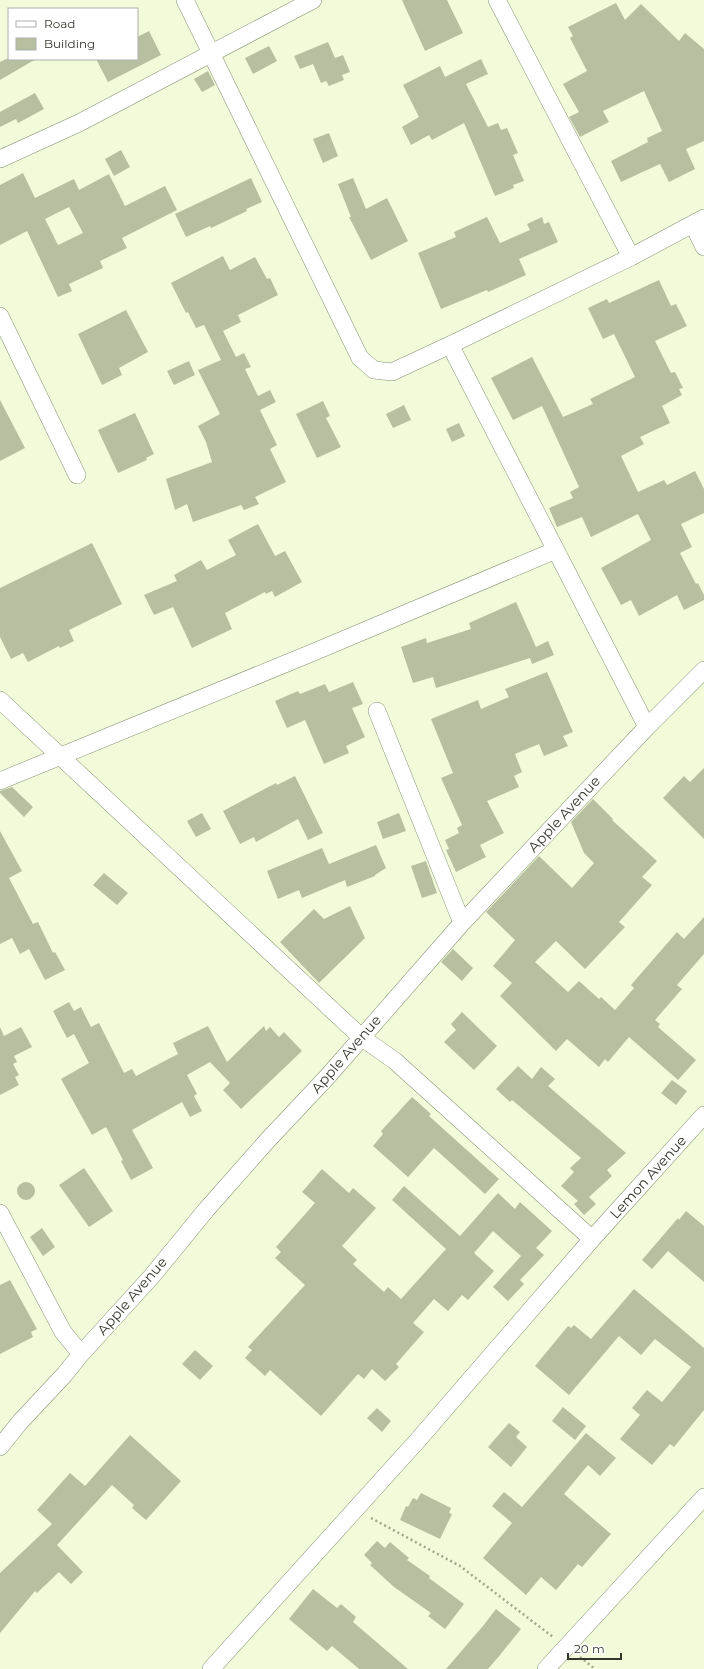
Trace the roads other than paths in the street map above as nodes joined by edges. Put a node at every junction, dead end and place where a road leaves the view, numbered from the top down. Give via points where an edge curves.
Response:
1 (186, 0) edge
2 (313, 0) edge
3 (497, 0) edge
4 (212, 53) junction
5 (0, 159) edge
6 (698, 221) edge
7 (704, 247) edge
8 (631, 257) junction
9 (0, 316) edge
10 (450, 345) junction
11 (76, 475) dead end
12 (556, 550) junction
13 (704, 670) edge
14 (0, 700) edge
15 (377, 711) dead end
16 (646, 726) junction
17 (61, 757) junction
18 (0, 781) edge
19 (462, 923) junction
20 (361, 1037) junction
21 (704, 1115) edge
22 (0, 1213) edge
23 (592, 1238) junction
24 (81, 1354) junction
25 (0, 1447) edge
26 (704, 1497) edge
27 (211, 1669) edge
28 (546, 1669) edge

1 - 4 street
2 - 4 street
3 - 8 street
4 - 5 street via 79,123
4 - 10 street via 360,358 374,370 392,372
6 - 7 street
6 - 8 street
8 - 10 street
9 - 11 street
10 - 12 street
12 - 16 street
12 - 17 street
13 - 16 street, Apple Avenue
14 - 17 street
15 - 19 street
16 - 19 street, Apple Avenue
17 - 18 street
17 - 20 street
19 - 20 street, Apple Avenue
20 - 23 street via 395,1061
20 - 24 street, Apple Avenue
21 - 23 street, Lemon Avenue
22 - 24 street via 63,1332
23 - 27 street, Lemon Avenue via 418,1440
24 - 25 street, Apple Avenue
26 - 28 street

